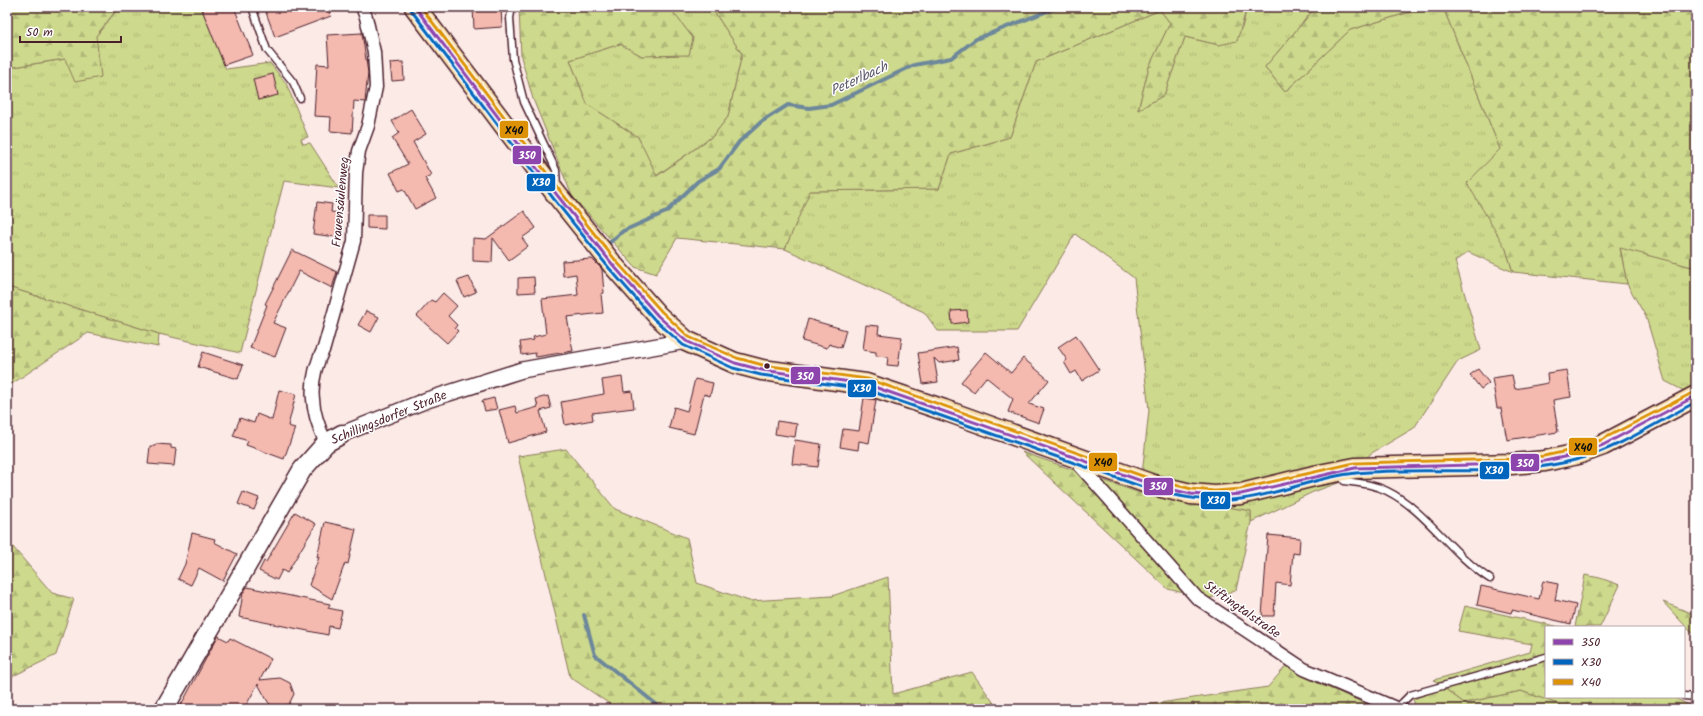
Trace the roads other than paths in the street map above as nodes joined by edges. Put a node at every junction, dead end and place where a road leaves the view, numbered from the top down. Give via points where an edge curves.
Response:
1 (252, 7) edge
2 (362, 7) edge
3 (415, 7) edge
4 (512, 7) edge
5 (300, 98) dead end
6 (557, 195) junction
7 (686, 341) junction
8 (1696, 396) edge
9 (334, 439) junction
10 (1071, 455) junction
11 (1342, 471) junction
12 (1490, 579) dead end
13 (1545, 657) edge
14 (1685, 696) edge
15 (1696, 698) edge
16 (164, 709) edge
17 (1397, 709) edge

1 - 5 lane via 267,50 293,82
2 - 9 street, Frauensäulenweg via 374,52 376,87 368,126 359,151 354,241 324,348 318,360 312,400 318,426
3 - 6 main road
4 - 6 lane via 510,18 513,59 524,102 556,170
6 - 7 main road via 658,316
7 - 9 street, Schillingsdorfer Straße via 522,370 427,400
7 - 10 main road via 735,363 762,370 866,384 897,393
8 - 11 main road via 1603,445 1545,462 1382,466
9 - 16 main road, Schillingsdorfer Straße via 298,477
10 - 11 main road via 1153,485 1191,494 1215,496 1241,494
10 - 17 street, Stiftingtalstraße via 1197,598 1304,669
11 - 12 lane via 1344,481 1372,485 1400,499 1415,510 1472,568
13 - 17 lane via 1410,695
14 - 15 lane

